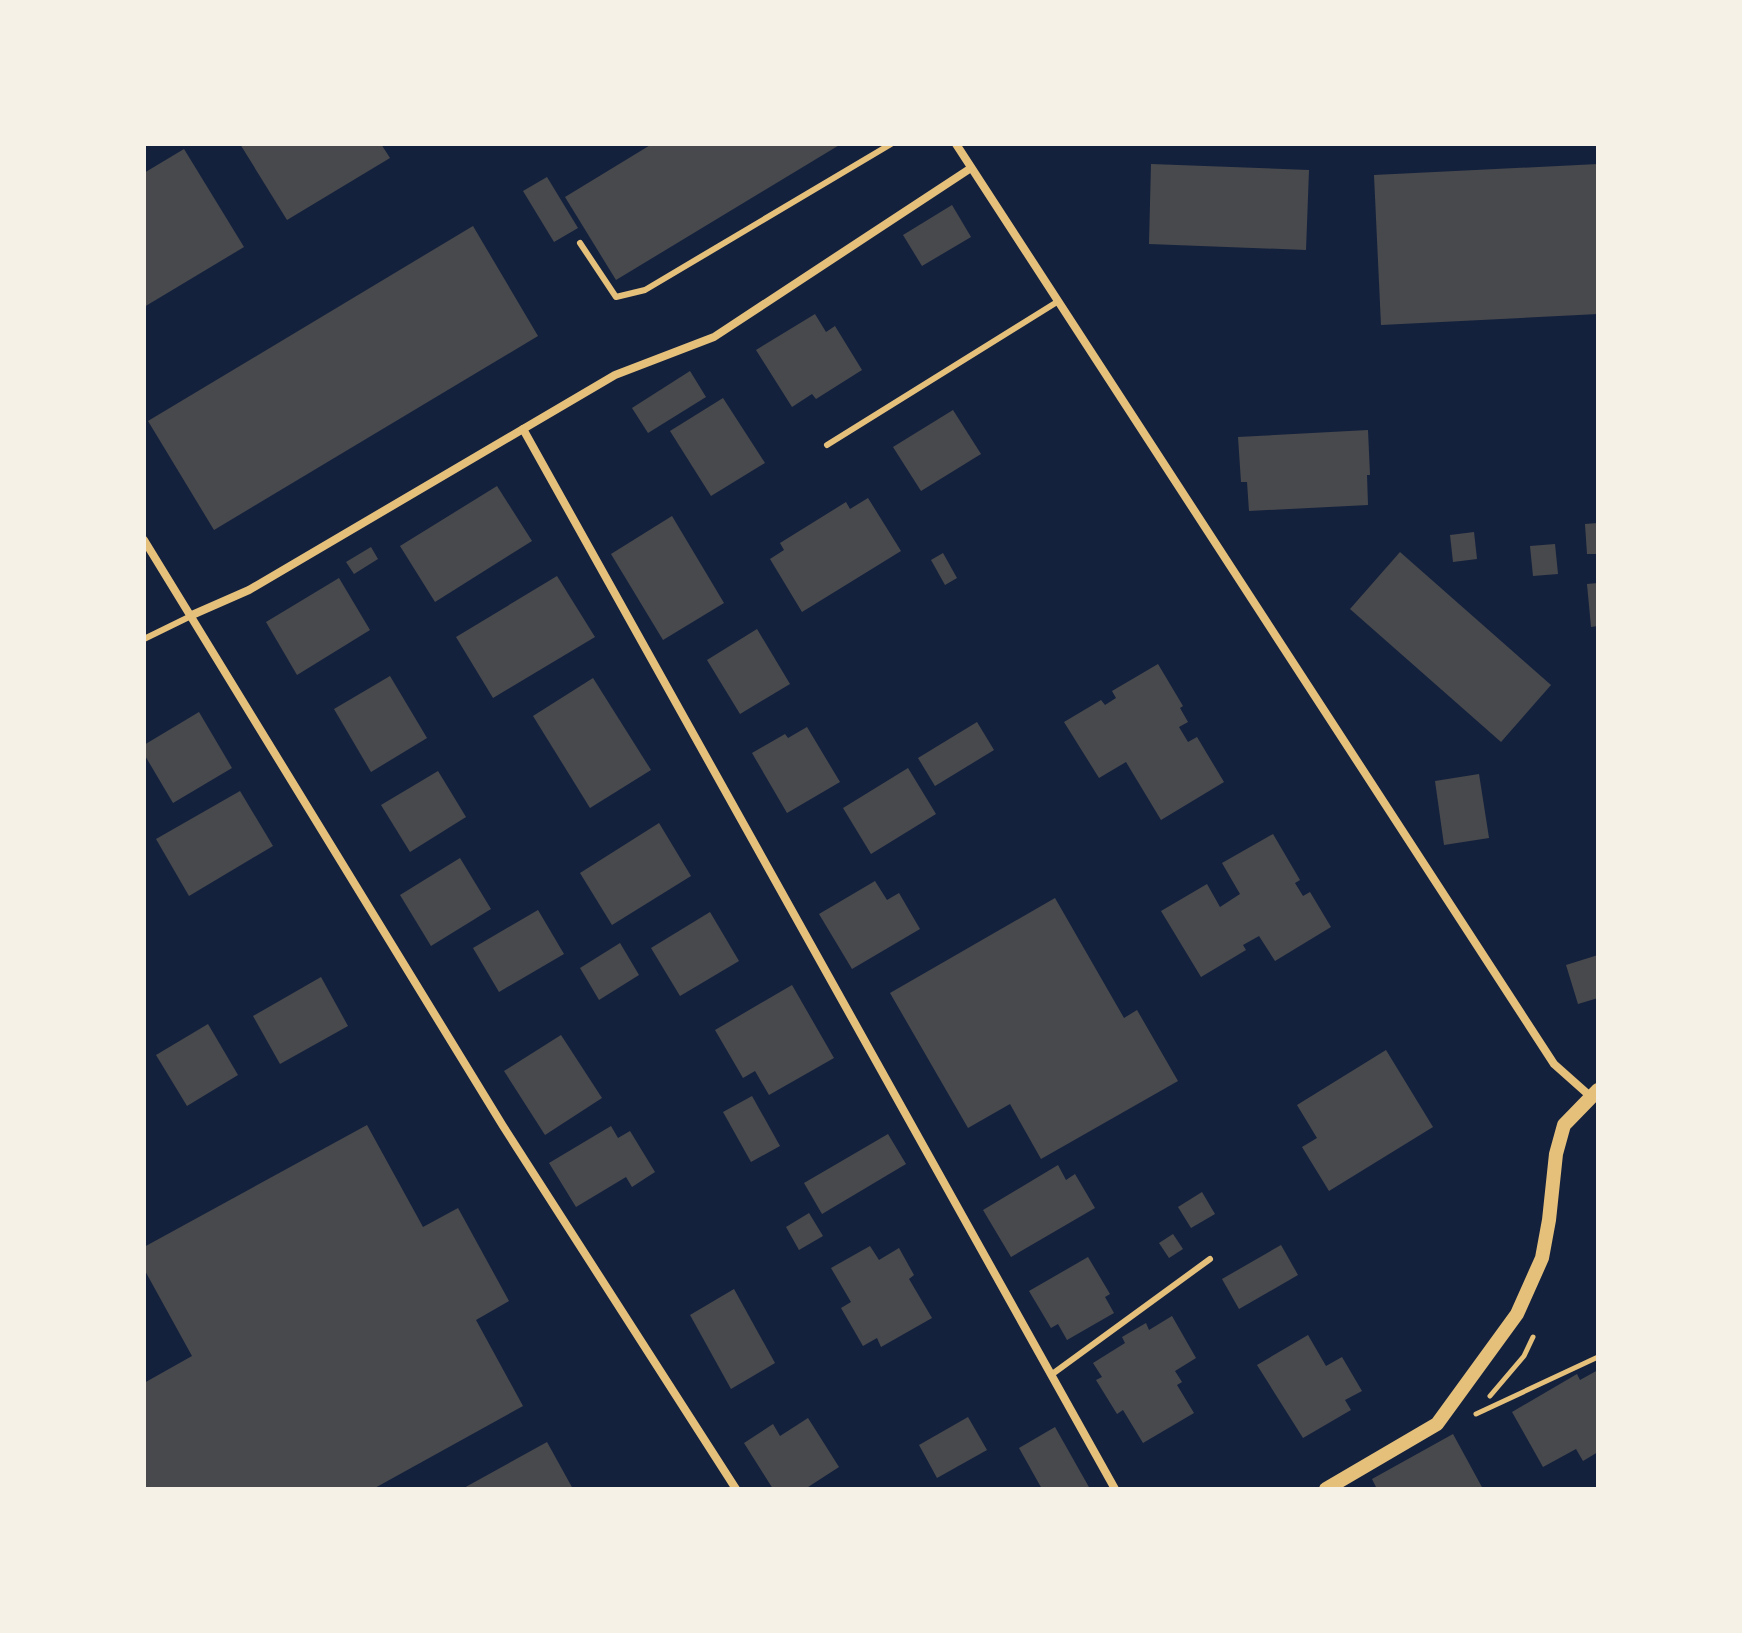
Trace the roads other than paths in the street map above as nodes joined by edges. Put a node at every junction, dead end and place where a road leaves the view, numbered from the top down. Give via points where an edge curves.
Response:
1 (891, 144) edge
2 (956, 144) edge
3 (971, 168) junction
4 (580, 243) dead end
5 (1057, 302) junction
6 (523, 429) junction
7 (827, 445) dead end
8 (144, 540) edge
9 (192, 615) junction
10 (144, 639) edge
11 (1594, 1093) edge
12 (1210, 1259) dead end
13 (1051, 1375) junction
14 (736, 1489) edge
15 (1115, 1489) edge
16 (1326, 1489) edge

1 - 4 lane via 645,290 616,297
2 - 3 street
3 - 5 street
3 - 6 street via 714,337 615,375
5 - 7 lane
5 - 11 street via 1554,1064
6 - 9 street via 249,590
6 - 13 street
8 - 9 street
9 - 10 lane
9 - 14 street via 503,1126
11 - 16 street via 1564,1125 1542,1258 1517,1314 1437,1424
12 - 13 lane
13 - 15 street

